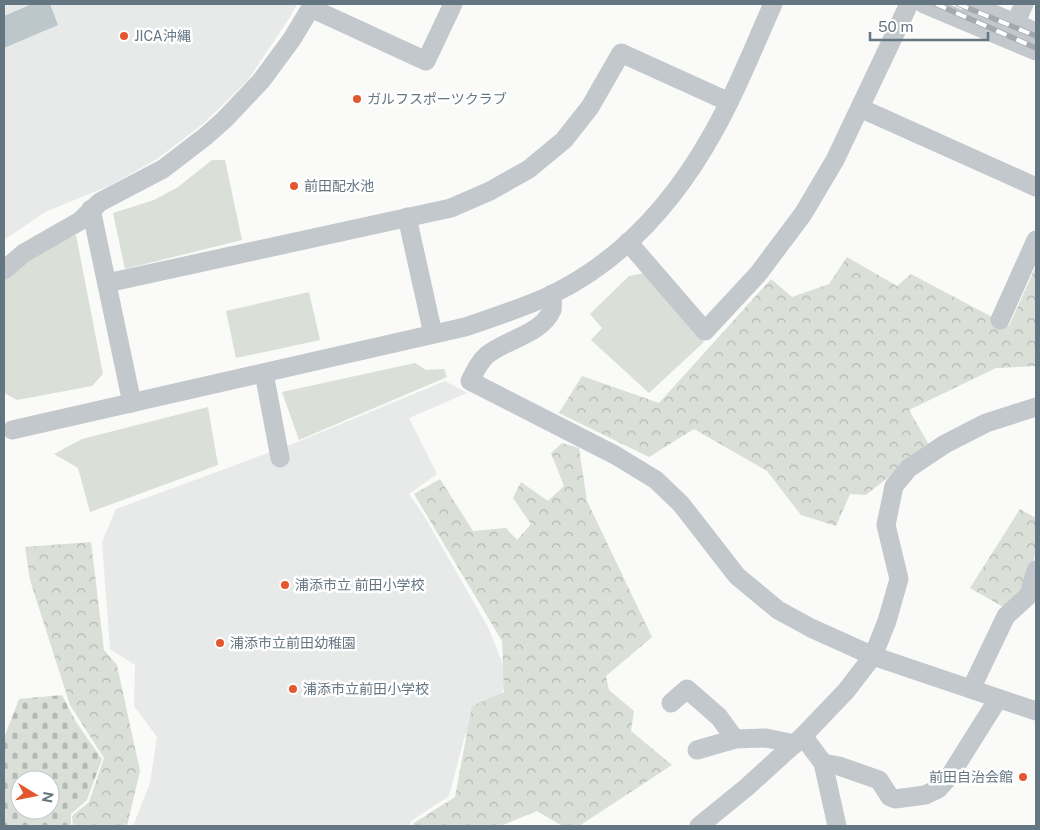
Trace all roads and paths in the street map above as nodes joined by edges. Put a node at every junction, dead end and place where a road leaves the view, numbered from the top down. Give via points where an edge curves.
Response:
1 (453, 4) edge
2 (772, 4) edge
3 (909, 4) edge
4 (924, 4) edge
5 (970, 4) edge
6 (1024, 4) edge
7 (312, 6) edge
8 (1014, 24) junction
9 (1036, 32) edge
10 (1036, 51) edge
11 (729, 102) junction
12 (860, 108) junction
13 (1036, 187) edge
14 (91, 210) junction
15 (407, 217) junction
16 (1036, 240) edge
17 (628, 242) junction
18 (4, 270) edge
19 (107, 283) junction
20 (552, 294) junction
21 (1000, 320) dead end
22 (433, 334) junction
23 (264, 373) junction
24 (132, 403) junction
25 (1036, 407) edge
26 (12, 430) dead end
27 (280, 458) dead end
28 (1036, 570) edge
29 (873, 656) junction
30 (971, 688) junction
31 (998, 699) junction
32 (671, 703) dead end
33 (1036, 711) edge
34 (735, 740) junction
35 (799, 740) junction
36 (697, 750) dead end
37 (822, 763) junction
38 (700, 826) edge
39 (837, 826) edge

1 - 7 street via 426,61
2 - 11 street
3 - 12 street
4 - 10 street
5 - 8 street
6 - 8 street
7 - 14 street via 261,81 224,120 163,169
8 - 9 street
11 - 15 street via 621,53 590,107 564,140 530,169 451,208
11 - 17 street via 683,181 663,207
12 - 13 street
12 - 17 street via 836,160 803,214 758,274 704,331
14 - 18 street via 80,222 24,253
14 - 19 street
15 - 19 street
15 - 22 street
16 - 21 street
17 - 20 street via 583,276
19 - 24 street
20 - 22 street via 495,317
20 - 29 street via 552,309 545,319 488,354 470,381 615,455 656,480 681,504 737,576 778,610
22 - 23 street
23 - 24 street
23 - 27 street
24 - 26 street
25 - 29 street via 986,423 945,444 910,468 894,486 886,525 899,580
28 - 30 street via 1029,595 1006,616
29 - 30 street
29 - 35 street via 846,691
30 - 31 street
31 - 33 street
31 - 37 street via 949,777 938,789 925,795 895,799 890,797 879,780
32 - 34 street via 687,689 719,717
34 - 35 street
34 - 36 street
35 - 37 street
35 - 38 street
37 - 39 street

